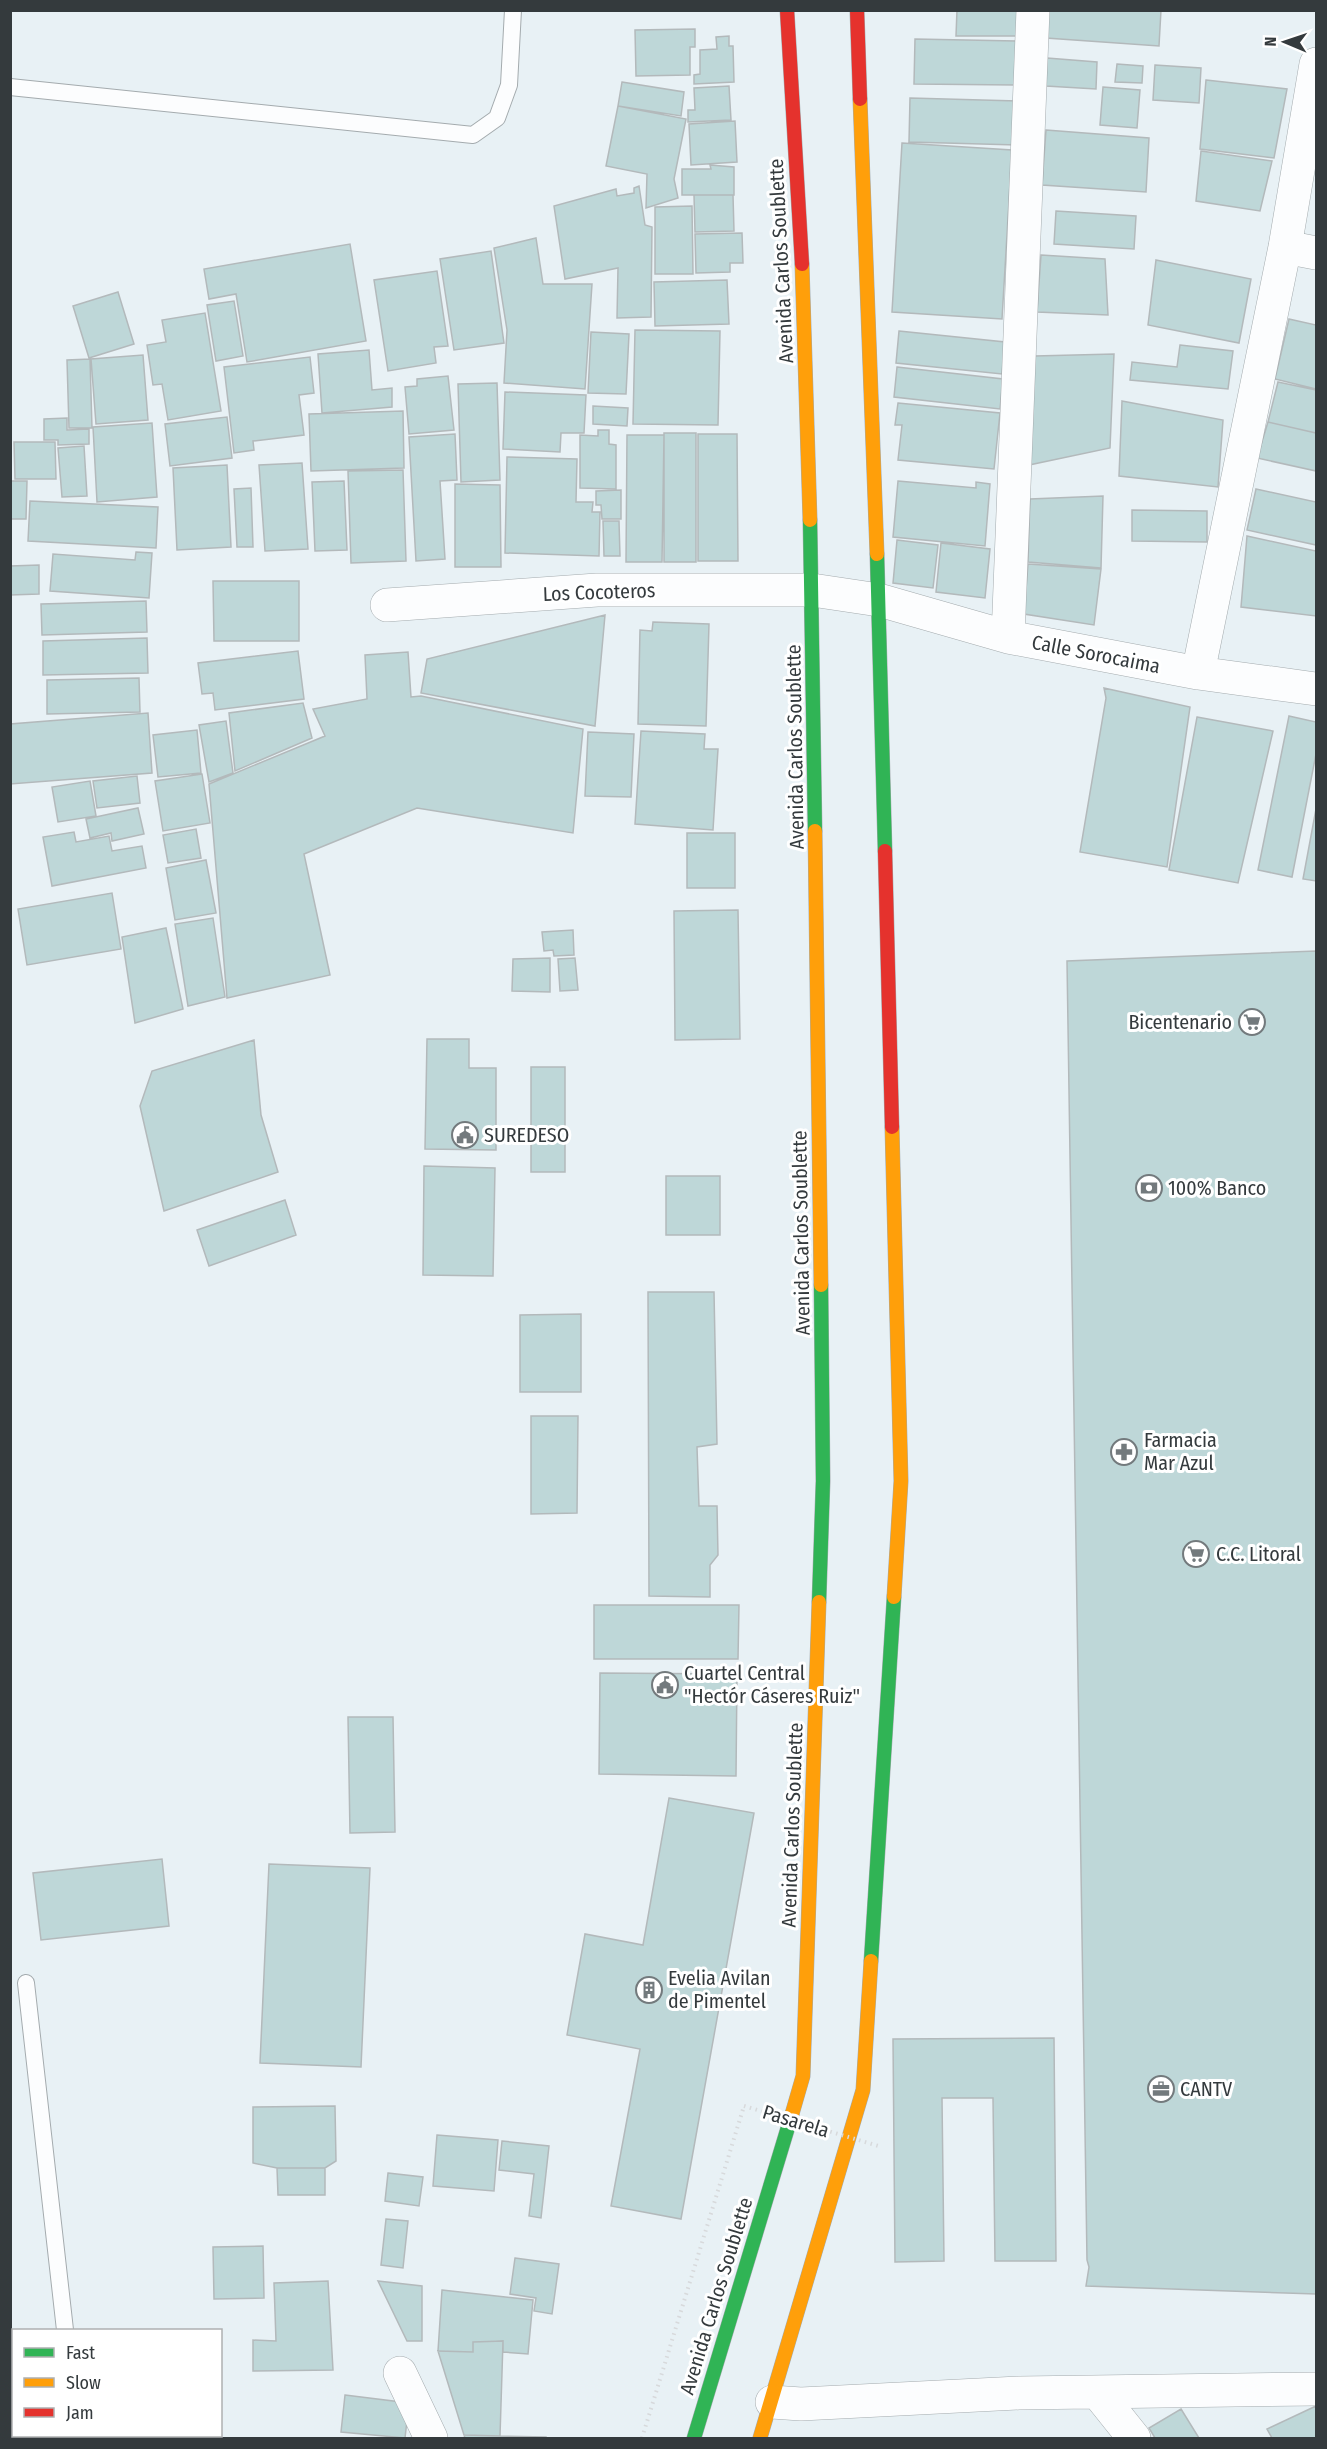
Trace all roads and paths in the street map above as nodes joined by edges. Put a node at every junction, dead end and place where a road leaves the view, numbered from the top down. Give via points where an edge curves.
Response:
1 (513, 10) edge
2 (787, 10) edge
3 (857, 10) edge
4 (1033, 10) edge
5 (1317, 64) edge
6 (10, 87) edge
7 (1301, 250) edge
8 (812, 590) junction
9 (879, 600) junction
10 (387, 605) dead end
11 (1008, 637) junction
12 (1198, 673) junction
13 (1317, 690) edge
14 (26, 1983) dead end
15 (882, 2146) dead end
16 (65, 2329) edge
17 (400, 2373) dead end
18 (1317, 2389) edge
19 (1098, 2393) junction
20 (772, 2402) junction
21 (431, 2439) edge
22 (642, 2439) edge
23 (694, 2439) edge
24 (760, 2439) edge
25 (1134, 2439) edge

1 - 6 lane via 509,85 497,118 473,135
2 - 8 main road, Avenida Carlos Soublette via 802,248
3 - 9 main road
4 - 11 street
5 - 7 street
7 - 12 street
8 - 9 street, Los Cocoteros
8 - 10 street, Los Cocoteros via 597,590
8 - 23 main road, Avenida Carlos Soublette via 823,1481 803,2076
9 - 11 street, Calle Sorocaima
9 - 20 main road via 901,1481 863,2090
11 - 12 street, Calle Sorocaima
12 - 13 street, Calle Sorocaima
14 - 16 lane
15 - 22 path, Pasarela, bridge via 744,2106
17 - 21 street
18 - 19 street
19 - 20 street
19 - 25 street
20 - 24 main road

